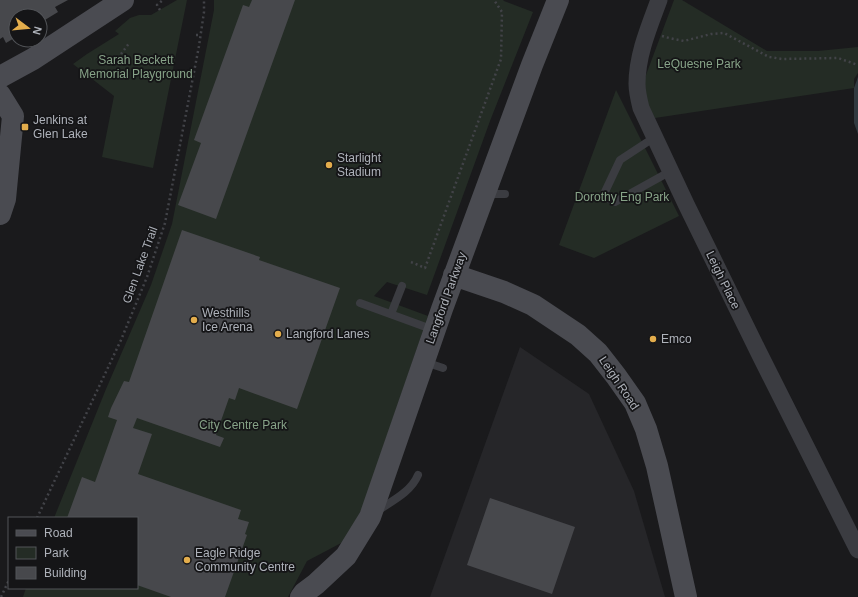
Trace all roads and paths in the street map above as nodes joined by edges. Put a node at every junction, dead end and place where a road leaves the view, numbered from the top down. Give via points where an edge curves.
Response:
1 (124, 0) edge
2 (163, 0) edge
3 (204, 0) edge
4 (494, 0) edge
5 (558, 0) edge
6 (659, 0) edge
7 (160, 10) dead end
8 (196, 35) dead end
9 (200, 35) junction
10 (662, 36) dead end
11 (130, 42) dead end
12 (114, 62) dead end
13 (857, 64) edge
14 (0, 77) edge
15 (0, 95) edge
16 (655, 137) junction
17 (671, 171) junction
18 (0, 214) edge
19 (410, 262) dead end
20 (454, 275) junction
21 (402, 286) dead end
22 (360, 303) dead end
23 (391, 314) junction
24 (434, 330) junction
25 (423, 361) junction
26 (443, 368) dead end
27 (418, 474) dead end
28 (38, 517) edge
29 (370, 517) junction
30 (858, 550) edge
31 (8, 582) edge
32 (310, 593) edge
33 (1, 597) edge
34 (686, 597) edge

1 - 14 street
2 - 7 path via 157,5
3 - 9 path, Glen Lake Trail
4 - 19 path via 502,12 501,59 425,268
5 - 20 street, Langford Parkway via 532,65 495,194
6 - 16 street, Leigh Place via 647,30 636,85 642,108
8 - 9 path
9 - 28 path, Glen Lake Trail via 165,223 147,277 121,340
10 - 13 path via 684,41 724,33 769,57 838,58
11 - 12 path
15 - 18 street via 13,116
16 - 17 street, Leigh Place
16 - 17 lane via 620,160 603,196 615,202
17 - 30 street, Leigh Place
20 - 24 street, Langford Parkway
20 - 34 street, Leigh Road via 516,297 539,309 578,335 598,353 616,376 635,403 646,429 657,466
21 - 23 lane
22 - 23 lane
23 - 24 lane
24 - 25 street, Langford Parkway
25 - 26 lane
25 - 29 street, Langford Parkway
27 - 29 lane via 407,490
29 - 32 street, Langford Parkway via 346,556
31 - 33 path

